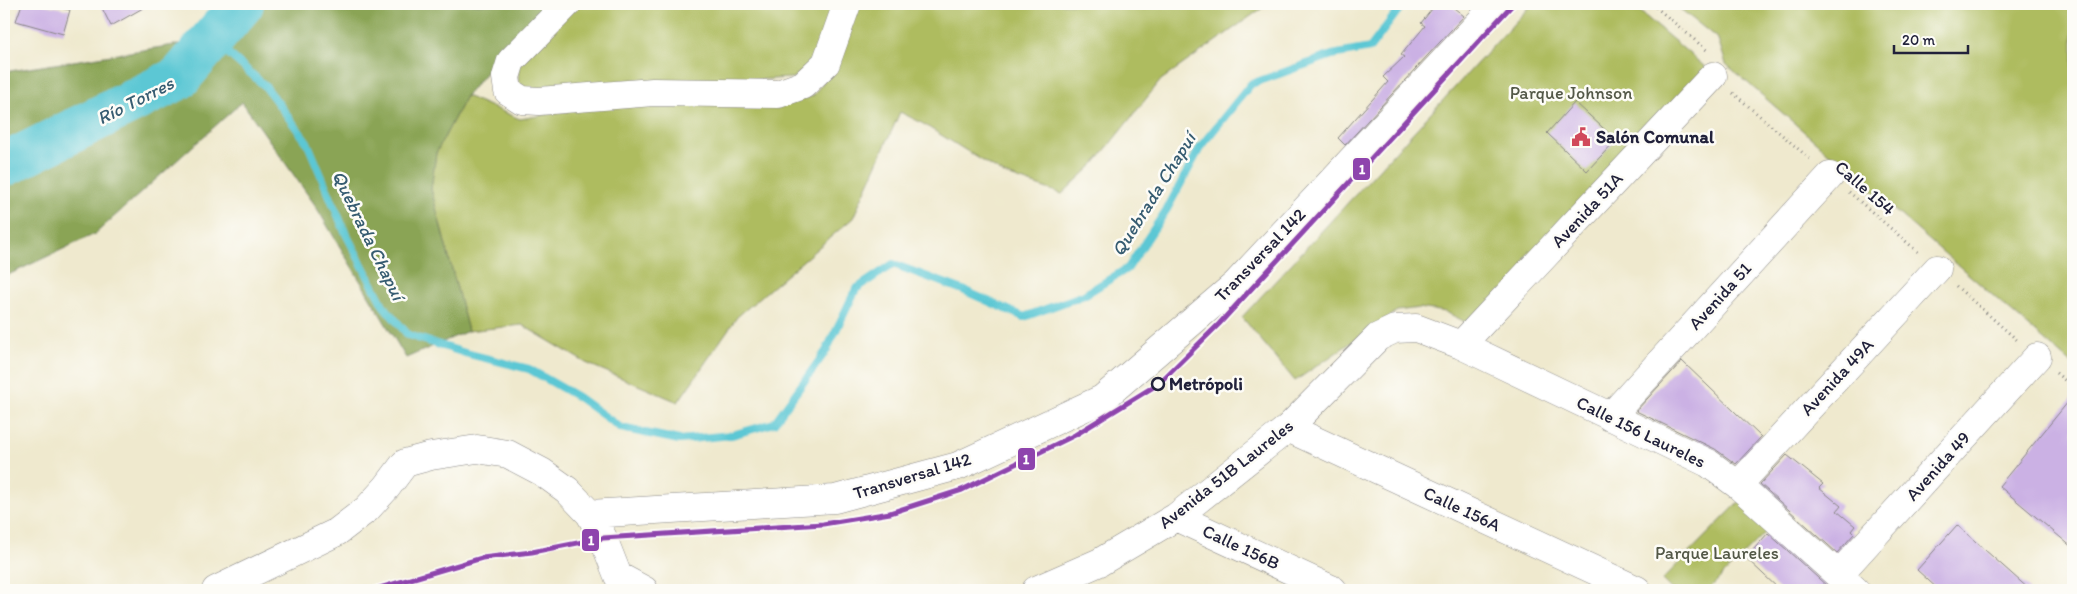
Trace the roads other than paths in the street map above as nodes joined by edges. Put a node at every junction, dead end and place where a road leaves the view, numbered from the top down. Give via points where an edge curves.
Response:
1 (567, 4) edge
2 (847, 4) edge
3 (1497, 4) edge
4 (1712, 76) road end
5 (1830, 176) road end
6 (1937, 269) road end
7 (1395, 329) joint
8 (1461, 345) junction
9 (2037, 357) road end
10 (1610, 417) junction
11 (1288, 428) junction
12 (1738, 485) junction
13 (590, 514) junction
14 (1176, 517) junction
15 (1846, 582) edge
16 (611, 583) edge
17 (216, 590) edge
18 (644, 590) edge
19 (1036, 590) edge
20 (1333, 590) edge
21 (1637, 590) edge

1 - 2 street via 511,61 506,77 508,91 522,100 652,92 778,94 803,84 826,63
3 - 13 street, Transversal 142 via 1236,284 1102,399 958,466 835,499
4 - 8 street, Avenida 51A
5 - 10 street, Avenida 51
6 - 12 street, Avenida 49A
7 - 8 street, Calle 156 Laureles via 1416,328
7 - 11 street, Avenida 51B Laureles via 1378,337
8 - 10 street, Calle 156 Laureles
9 - 15 street, Avenida 49
10 - 12 street, Calle 156 Laureles via 1708,463
11 - 14 street, Avenida 51B Laureles
11 - 21 street, Calle 156A
12 - 15 street, Calle 156 Laureles
13 - 16 street via 603,538
13 - 17 street via 567,490 508,454 477,449 431,456 405,463 368,508 337,532
14 - 19 street, Avenida 51B Laureles via 1100,562
14 - 20 street, Calle 156B
16 - 18 street

